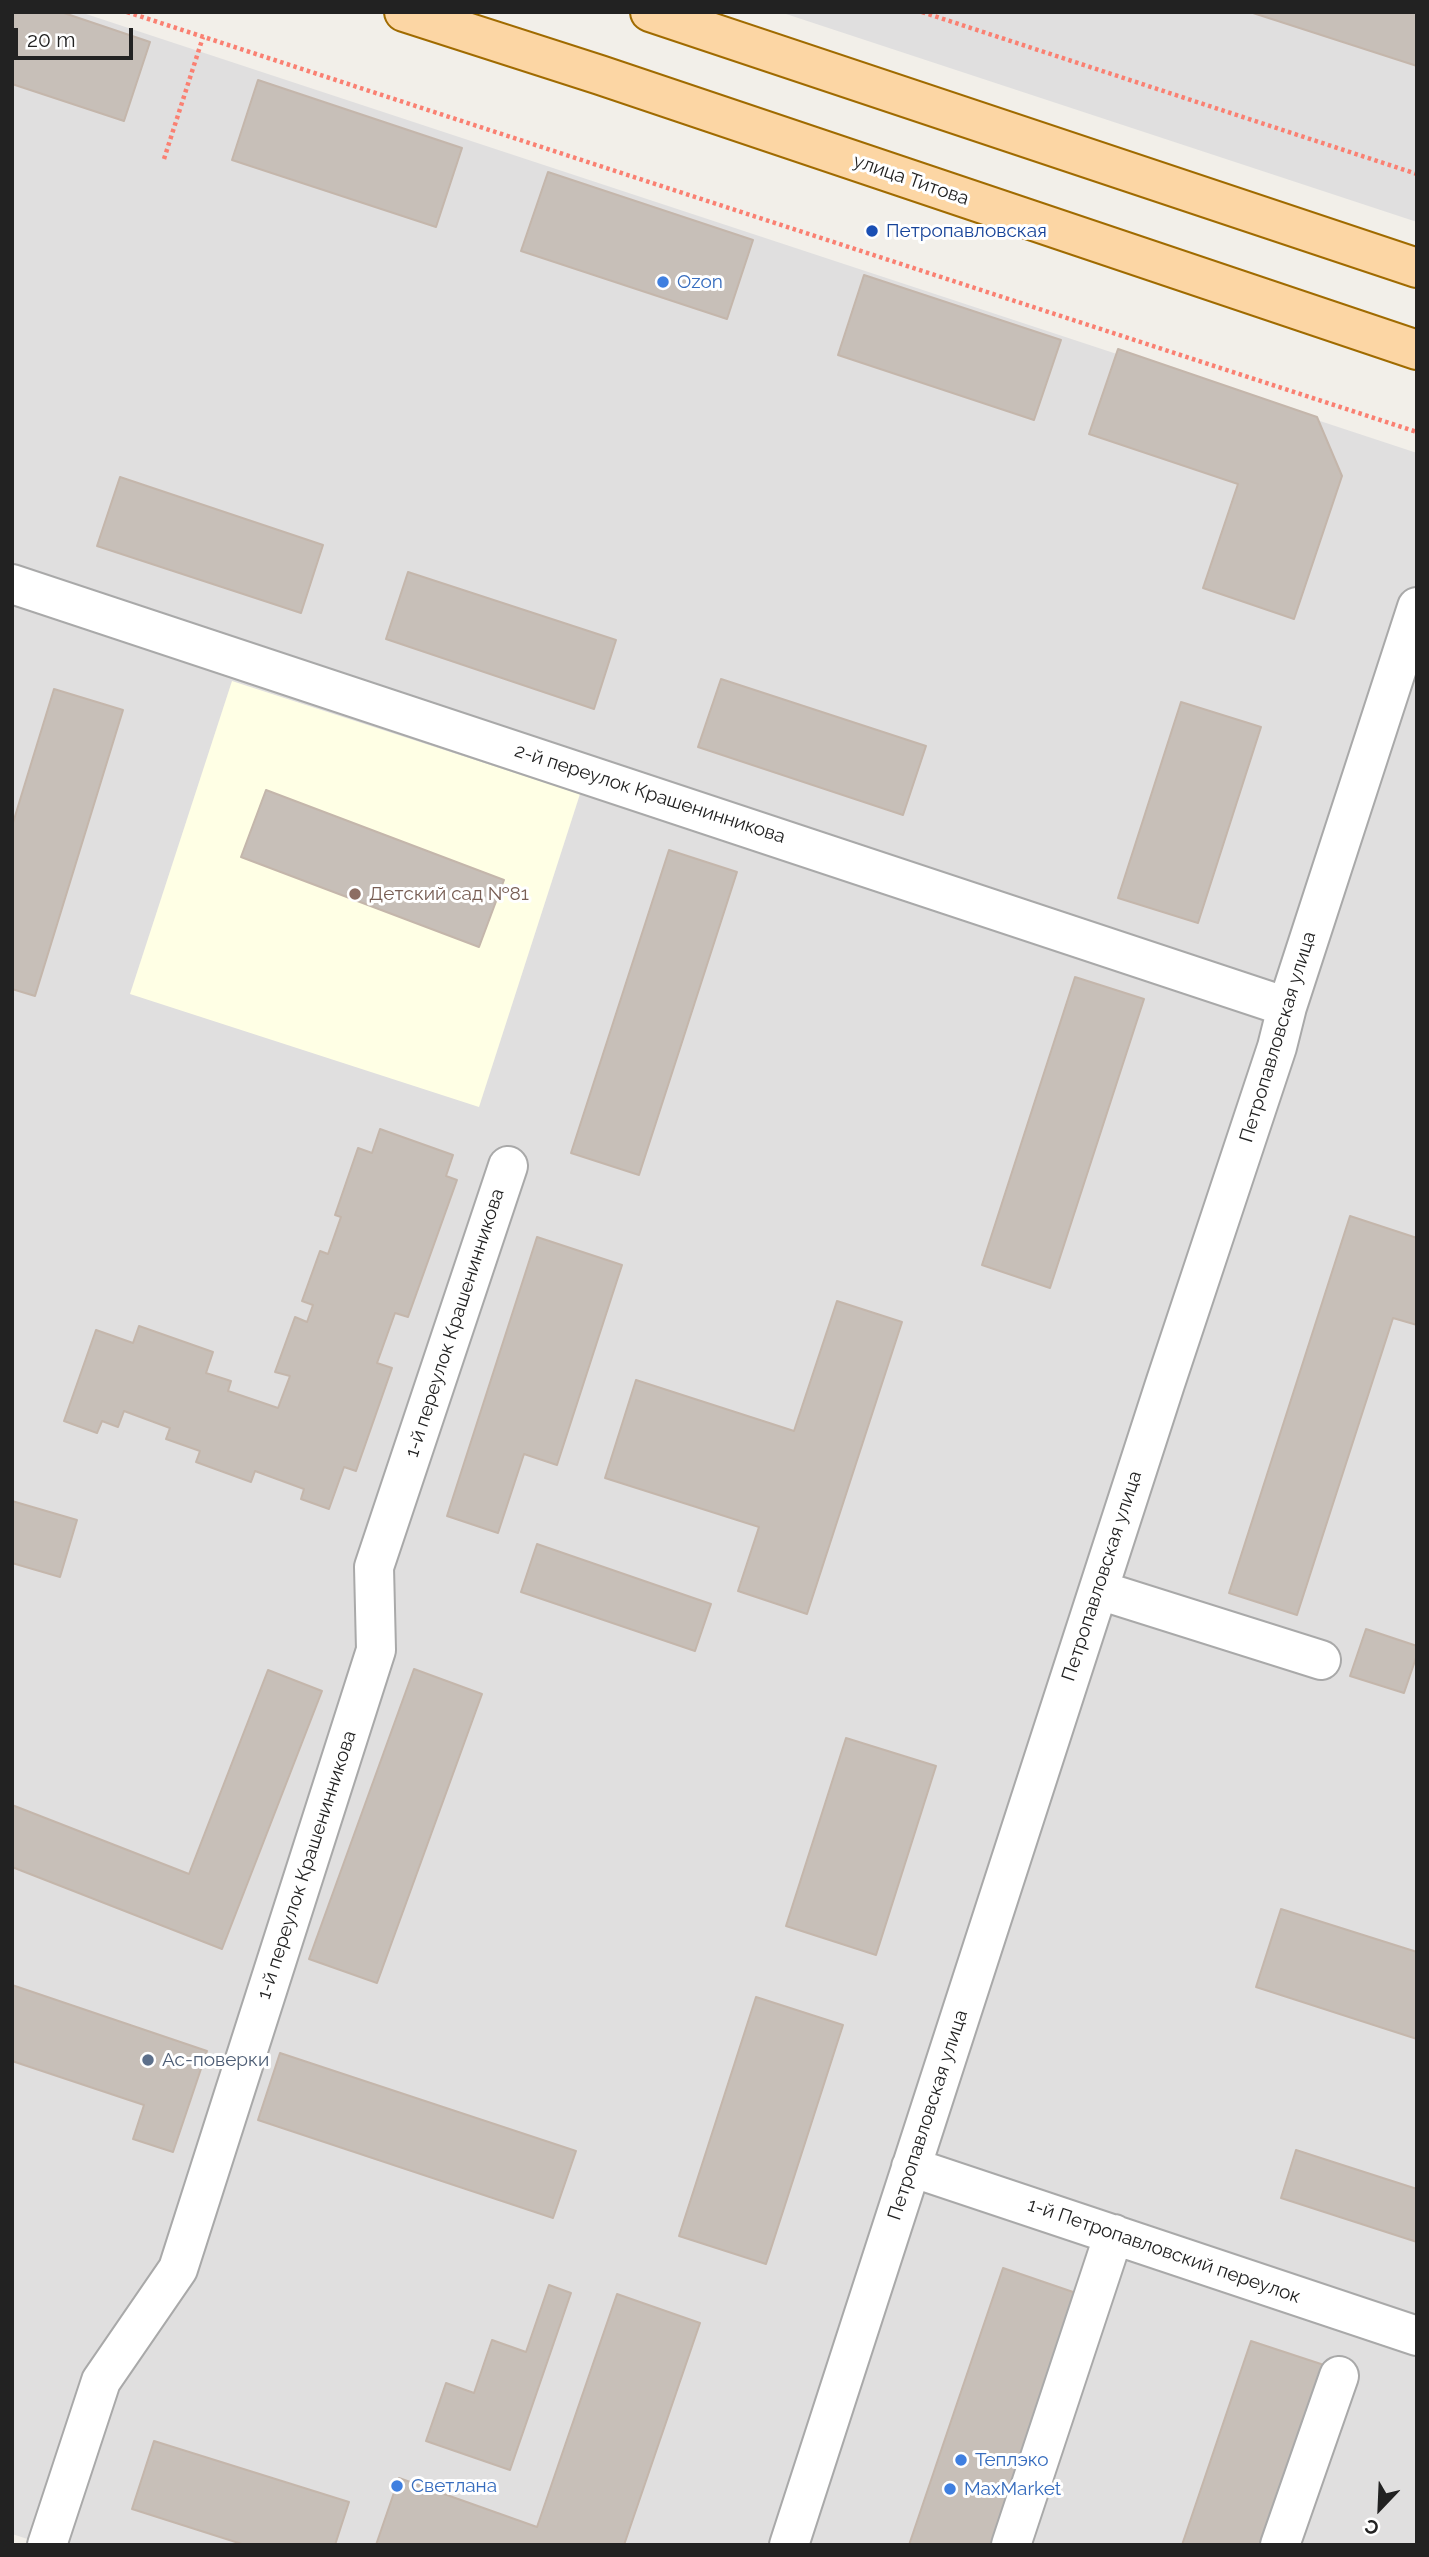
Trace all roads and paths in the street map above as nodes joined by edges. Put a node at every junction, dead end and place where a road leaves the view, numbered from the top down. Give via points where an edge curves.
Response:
1 (127, 12) edge
2 (404, 12) edge
3 (650, 12) edge
4 (922, 12) edge
5 (203, 37) junction
6 (164, 159) dead end
7 (1417, 174) edge
8 (1417, 268) edge
9 (1417, 351) edge
10 (1417, 432) edge
11 (12, 584) edge
12 (1417, 607) edge
13 (1287, 1007) junction
14 (508, 1166) dead end
15 (1098, 1590) junction
16 (1321, 1660) dead end
17 (911, 2167) junction
18 (1114, 2234) junction
19 (1417, 2336) edge
20 (1339, 2376) dead end
21 (47, 2545) edge
22 (789, 2545) edge
23 (1011, 2545) edge
24 (1280, 2545) edge

1 - 5 path
2 - 9 main road, улица Титова
3 - 8 main road
4 - 7 path
5 - 6 path
5 - 10 path
11 - 13 street, 2-й переулок Крашенинникова
12 - 13 street, Петропавловская улица
13 - 15 street, Петропавловская улица
14 - 21 street, 1-й переулок Крашенинникова via 374,1567 376,1650 178,2269 101,2381
15 - 16 street
15 - 17 street, Петропавловская улица
17 - 18 street, 1-й Петропавловский переулок
17 - 22 street, Петропавловская улица
18 - 19 street, 1-й Петропавловский переулок
18 - 23 street
20 - 24 street

